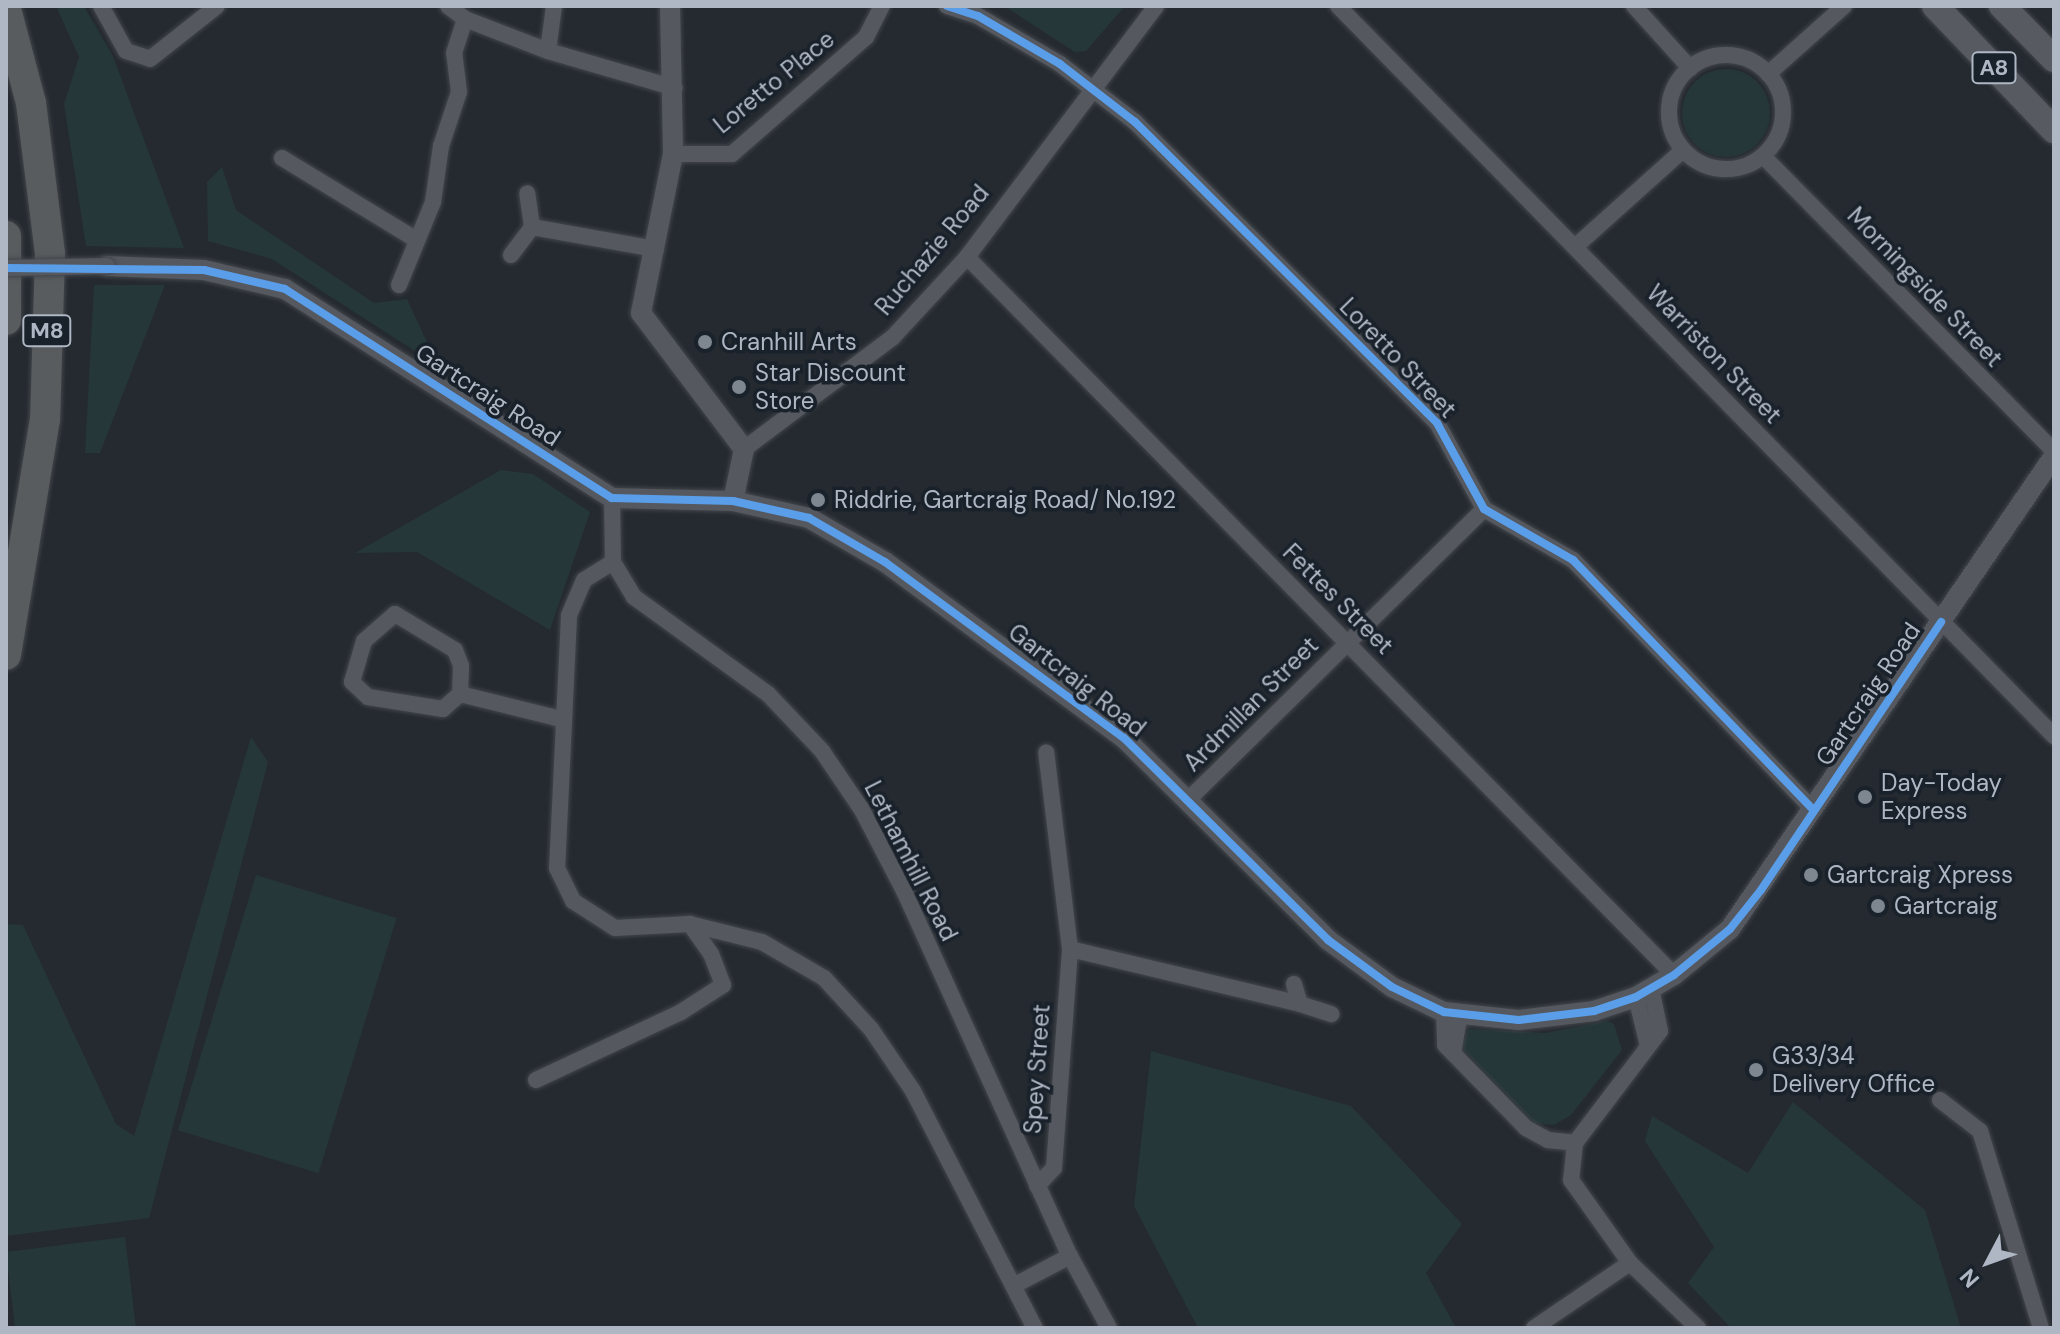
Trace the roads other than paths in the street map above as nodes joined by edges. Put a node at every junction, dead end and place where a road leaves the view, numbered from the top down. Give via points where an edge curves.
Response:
1 (101, 6) edge
2 (217, 6) edge
3 (448, 6) edge
4 (554, 6) edge
5 (670, 6) edge
6 (882, 6) edge
7 (947, 6) edge
8 (1156, 6) edge
9 (1338, 6) edge
10 (1634, 6) edge
11 (1844, 6) edge
12 (1935, 6) edge
13 (2002, 6) edge
14 (6, 9) edge
15 (981, 11) edge
16 (465, 19) junction
17 (548, 51) junction
18 (2054, 59) edge
19 (1690, 68) junction
20 (1768, 74) junction
21 (675, 88) junction
22 (1093, 88) junction
23 (2054, 130) edge
24 (1683, 150) junction
25 (673, 154) junction
26 (1763, 156) junction
27 (282, 158) dead end
28 (527, 193) dead end
29 (532, 227) junction
30 (6, 236) edge
31 (415, 239) junction
32 (1576, 246) junction
33 (656, 249) junction
34 (511, 255) dead end
35 (967, 257) junction
36 (107, 266) joint
37 (6, 268) edge
38 (399, 285) dead end
39 (6, 320) edge
40 (744, 449) junction
41 (2054, 453) edge
42 (612, 498) junction
43 (733, 501) junction
44 (1484, 509) junction
45 (613, 562) junction
46 (1941, 622) junction
47 (1348, 643) junction
48 (6, 655) edge
49 (460, 694) junction
50 (561, 719) junction
51 (2054, 736) edge
52 (1046, 752) dead end
53 (1189, 799) junction
54 (1814, 810) junction
55 (690, 924) junction
56 (1070, 949) junction
57 (1674, 975) junction
58 (1294, 984) dead end
59 (1644, 993) junction
60 (1300, 1004) junction
61 (1452, 1013) junction
62 (1331, 1014) dead end
63 (536, 1080) dead end
64 (1940, 1100) dead end
65 (1575, 1143) junction
66 (1037, 1186) junction
67 (1070, 1256) junction
68 (1630, 1263) junction
69 (1015, 1285) junction
70 (1035, 1328) edge
71 (1109, 1328) edge
72 (1534, 1328) edge
73 (1698, 1328) edge
74 (2041, 1328) edge

1 - 2 street via 126,51 150,59
3 - 16 street
4 - 17 street
5 - 21 street
6 - 25 street, Loretto Place via 866,37 732,154
7 - 15 street, Loretto Street
8 - 22 street, Ruchazie Road
9 - 32 street, Warriston Street
10 - 19 street
11 - 20 street
12 - 23 main road, A8
13 - 18 main road, A8
14 - 48 highway, M8 via 31,103 50,254 45,419
15 - 22 street, Loretto Street
16 - 17 street
16 - 31 street via 454,53 459,92 441,146 433,202
17 - 21 street
19 - 20 street via 1704,59 1738,57
19 - 24 street via 1677,82 1669,108 1673,135
20 - 26 street via 1783,107 1782,125
21 - 25 street
22 - 35 street, Ruchazie Road
22 - 44 street, Loretto Street via 1135,122 1437,423
24 - 26 street via 1713,168 1731,170
24 - 32 street
25 - 33 street
26 - 41 street, Morningside Street
27 - 31 street
28 - 29 street
29 - 33 street
29 - 34 street
30 - 39 highway, M8
31 - 38 street
32 - 46 street, Warriston Street
33 - 40 street via 641,313
35 - 40 street, Ruchazie Road via 893,337
35 - 47 street, Fettes Street
36 - 37 street, Gartcraig Road, bridge
36 - 42 street, Gartcraig Road via 204,270 285,289
40 - 43 street
41 - 46 street, Gartcraig Road
42 - 43 street, Gartcraig Road
42 - 45 street
43 - 53 street, Gartcraig Road via 809,518 885,562 1124,738
44 - 47 street, Ardmillan Street
44 - 54 street via 1573,560
45 - 50 street via 584,580 569,616
45 - 66 street, Lethamhill Road via 634,597 768,694 822,751 862,810 905,893
46 - 51 street, Warriston Street
46 - 54 street, Gartcraig Road
47 - 53 street, Ardmillan Street
47 - 57 street, Fettes Street
49 - 49 street via 443,709 368,697 352,682 364,641 395,614 455,650 461,666
49 - 50 street
50 - 55 street via 557,868 573,901 615,928
52 - 56 street, Spey Street
53 - 61 street, Gartcraig Road via 1328,940 1392,987
54 - 57 street, Gartcraig Road via 1730,929
55 - 63 street via 711,954 723,985 681,1012
55 - 69 street via 775,949 824,978 871,1029 913,1091
56 - 60 street
56 - 66 street, Spey Street via 1054,1168
57 - 59 street, Gartcraig Road
58 - 60 street
59 - 61 street, Gartcraig Road via 1594,1011 1519,1020
59 - 65 street via 1660,1031
60 - 62 street
61 - 65 street via 1453,1053 1526,1128 1548,1140
64 - 74 street via 1980,1131
65 - 68 street via 1571,1180
66 - 67 street, Lethamhill Road
67 - 69 street
67 - 71 street, Lethamhill Road
68 - 72 street
68 - 73 street
69 - 70 street

